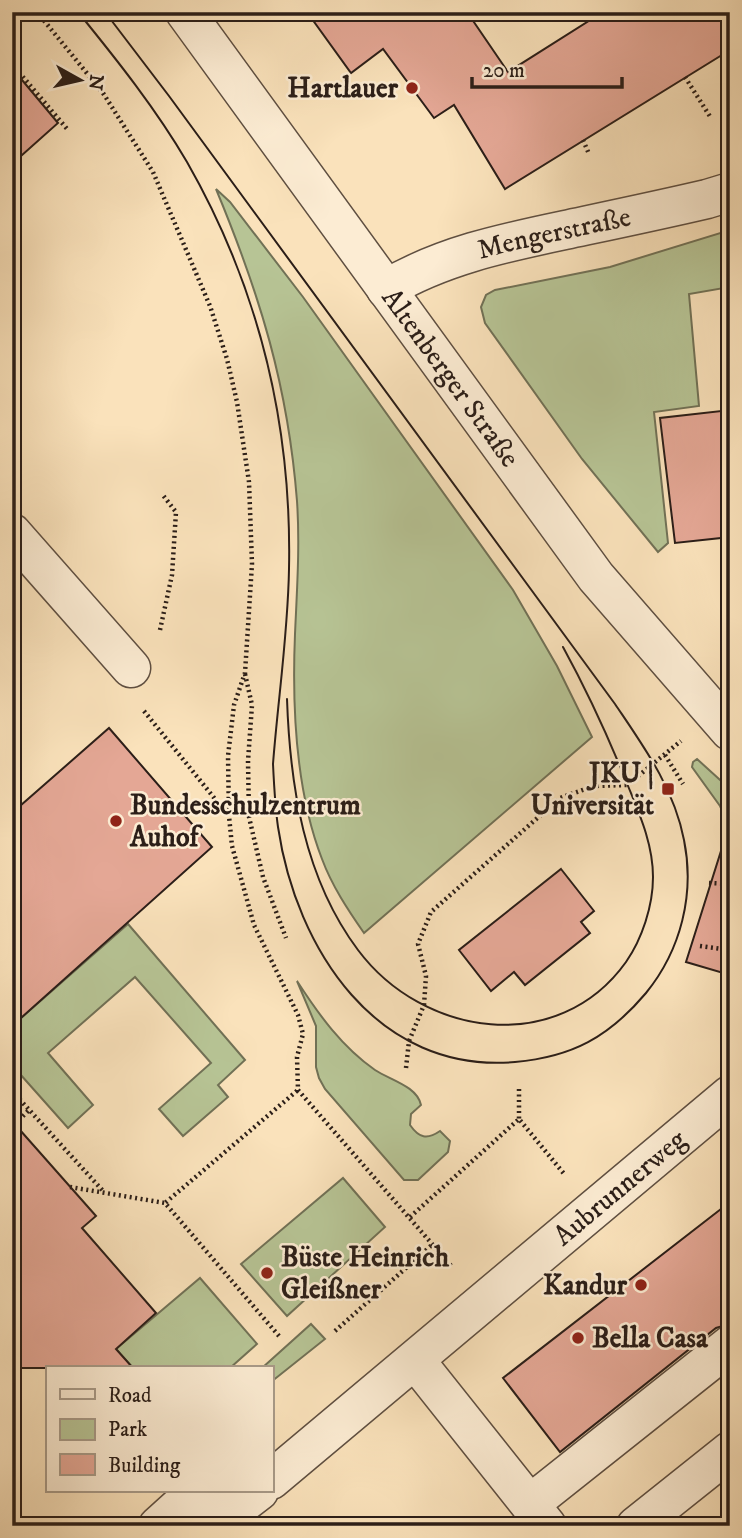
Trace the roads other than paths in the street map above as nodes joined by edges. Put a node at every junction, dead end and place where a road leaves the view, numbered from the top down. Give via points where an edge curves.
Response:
1 (185, 12) edge
2 (730, 192) edge
3 (386, 289) junction
4 (12, 533) edge
5 (131, 668) dead end
6 (722, 723) edge
7 (729, 1097) edge
8 (730, 1345) edge
9 (415, 1360) junction
10 (730, 1451) edge
11 (273, 1487) edge
12 (258, 1500) edge
13 (538, 1515) edge
14 (158, 1526) edge
15 (636, 1526) edge

1 - 3 street, Altenberger Straße
2 - 3 street, Mengerstraße via 449,258
3 - 6 street, Altenberger Straße via 596,576
4 - 5 street
7 - 9 street, Aubrunnerweg
8 - 13 street
9 - 11 street, Aubrunnerweg
9 - 13 street
10 - 15 street
12 - 14 street, Aubrunnerweg via 190,1497

